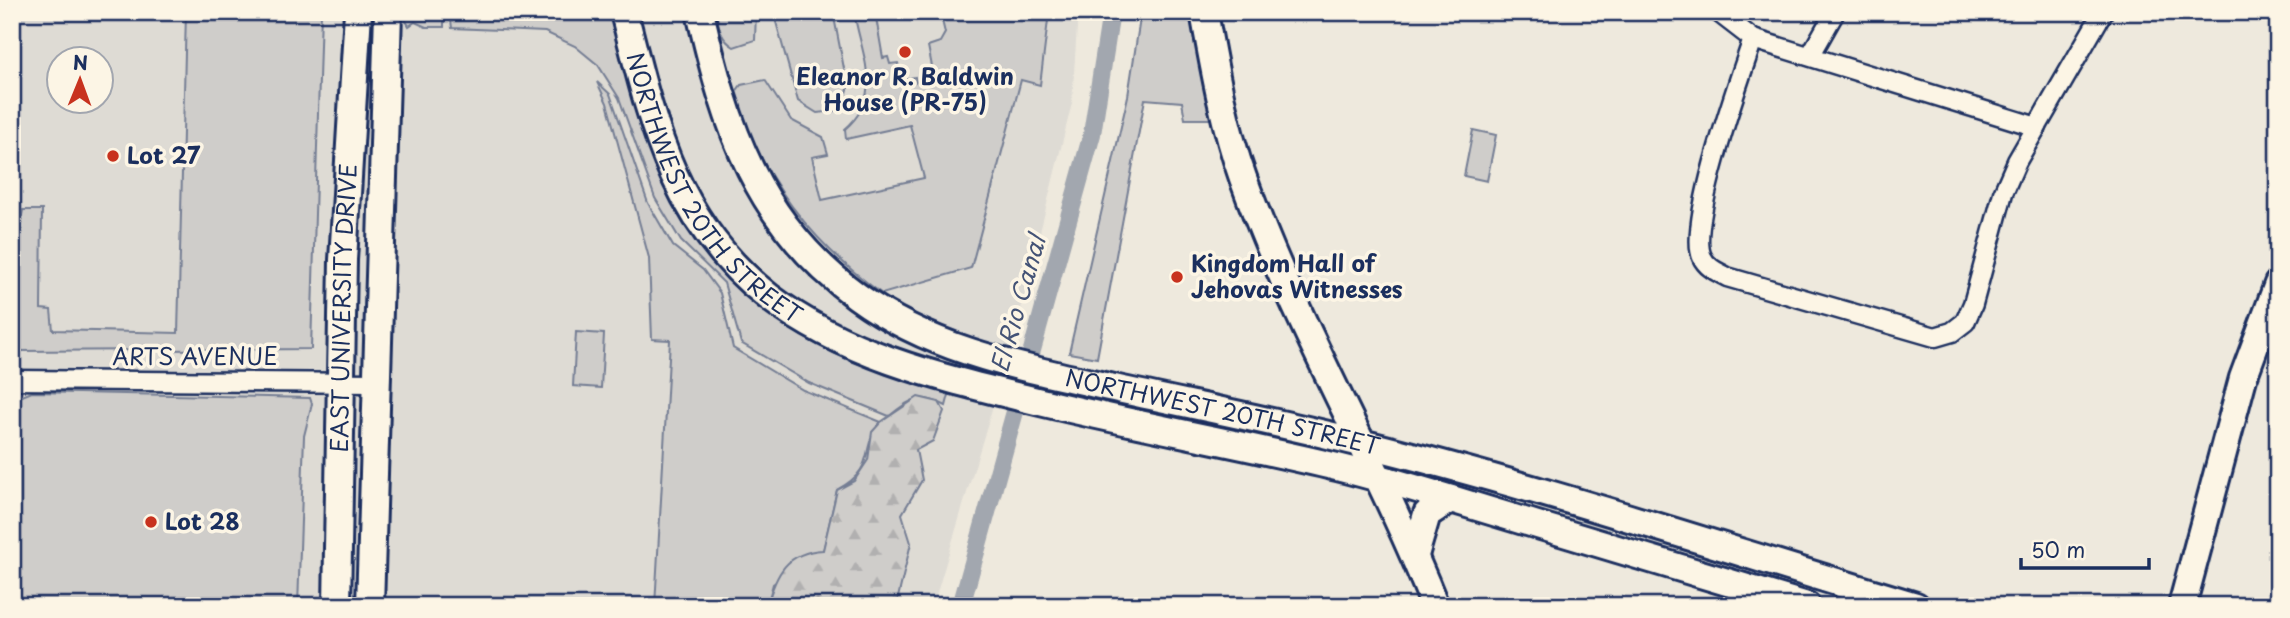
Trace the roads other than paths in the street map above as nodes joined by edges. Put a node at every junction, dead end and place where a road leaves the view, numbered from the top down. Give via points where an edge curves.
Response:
1 (358, 12) edge
2 (388, 12) edge
3 (624, 12) edge
4 (700, 12) edge
5 (1204, 12) edge
6 (1718, 12) edge
7 (1835, 12) edge
8 (2103, 12) edge
9 (1753, 39) junction
10 (1810, 56) junction
11 (2037, 127) junction
12 (2278, 284) edge
13 (12, 380) edge
14 (340, 382) junction
15 (377, 383) junction
16 (1101, 385) junction
17 (1095, 414) junction
18 (1359, 442) junction
19 (1378, 478) junction
20 (1450, 499) junction
21 (1415, 555) junction
22 (1782, 566) junction
23 (1773, 595) junction
24 (337, 606) edge
25 (370, 606) edge
26 (1435, 606) edge
27 (1807, 606) edge
28 (1916, 606) edge
29 (2182, 606) edge

1 - 14 street, EAST UNIVERSITY DRIVE
2 - 15 street, EAST UNIVERSITY DRIVE
3 - 17 street, NORTHWEST 20TH STREET via 649,114 672,174 704,228 769,296 820,331 877,358
4 - 16 street, NORTHWEST 20TH STREET via 723,109 763,194 800,243 855,295 935,341
5 - 18 street via 1242,175
6 - 9 street
7 - 10 street
8 - 11 street
9 - 10 street
9 - 11 street via 1701,212 1702,257 1712,270 1727,277 1935,337 1952,332 1965,322 1973,304 2003,193
10 - 11 street
12 - 29 street via 2243,378
13 - 14 street, ARTS AVENUE
14 - 15 street, ARTS AVENUE
14 - 24 street, EAST UNIVERSITY DRIVE
15 - 25 street, EAST UNIVERSITY DRIVE
16 - 17 street
16 - 18 street, NORTHWEST 20TH STREET
17 - 19 street, NORTHWEST 20TH STREET
18 - 19 street
18 - 22 street, NORTHWEST 20TH STREET
19 - 20 street, NORTHWEST 20TH STREET
19 - 21 street
20 - 21 street via 1427,514
20 - 23 street, NORTHWEST 20TH STREET
21 - 26 street
22 - 23 street
22 - 28 street, NORTHWEST 20TH STREET
23 - 27 street, NORTHWEST 20TH STREET

